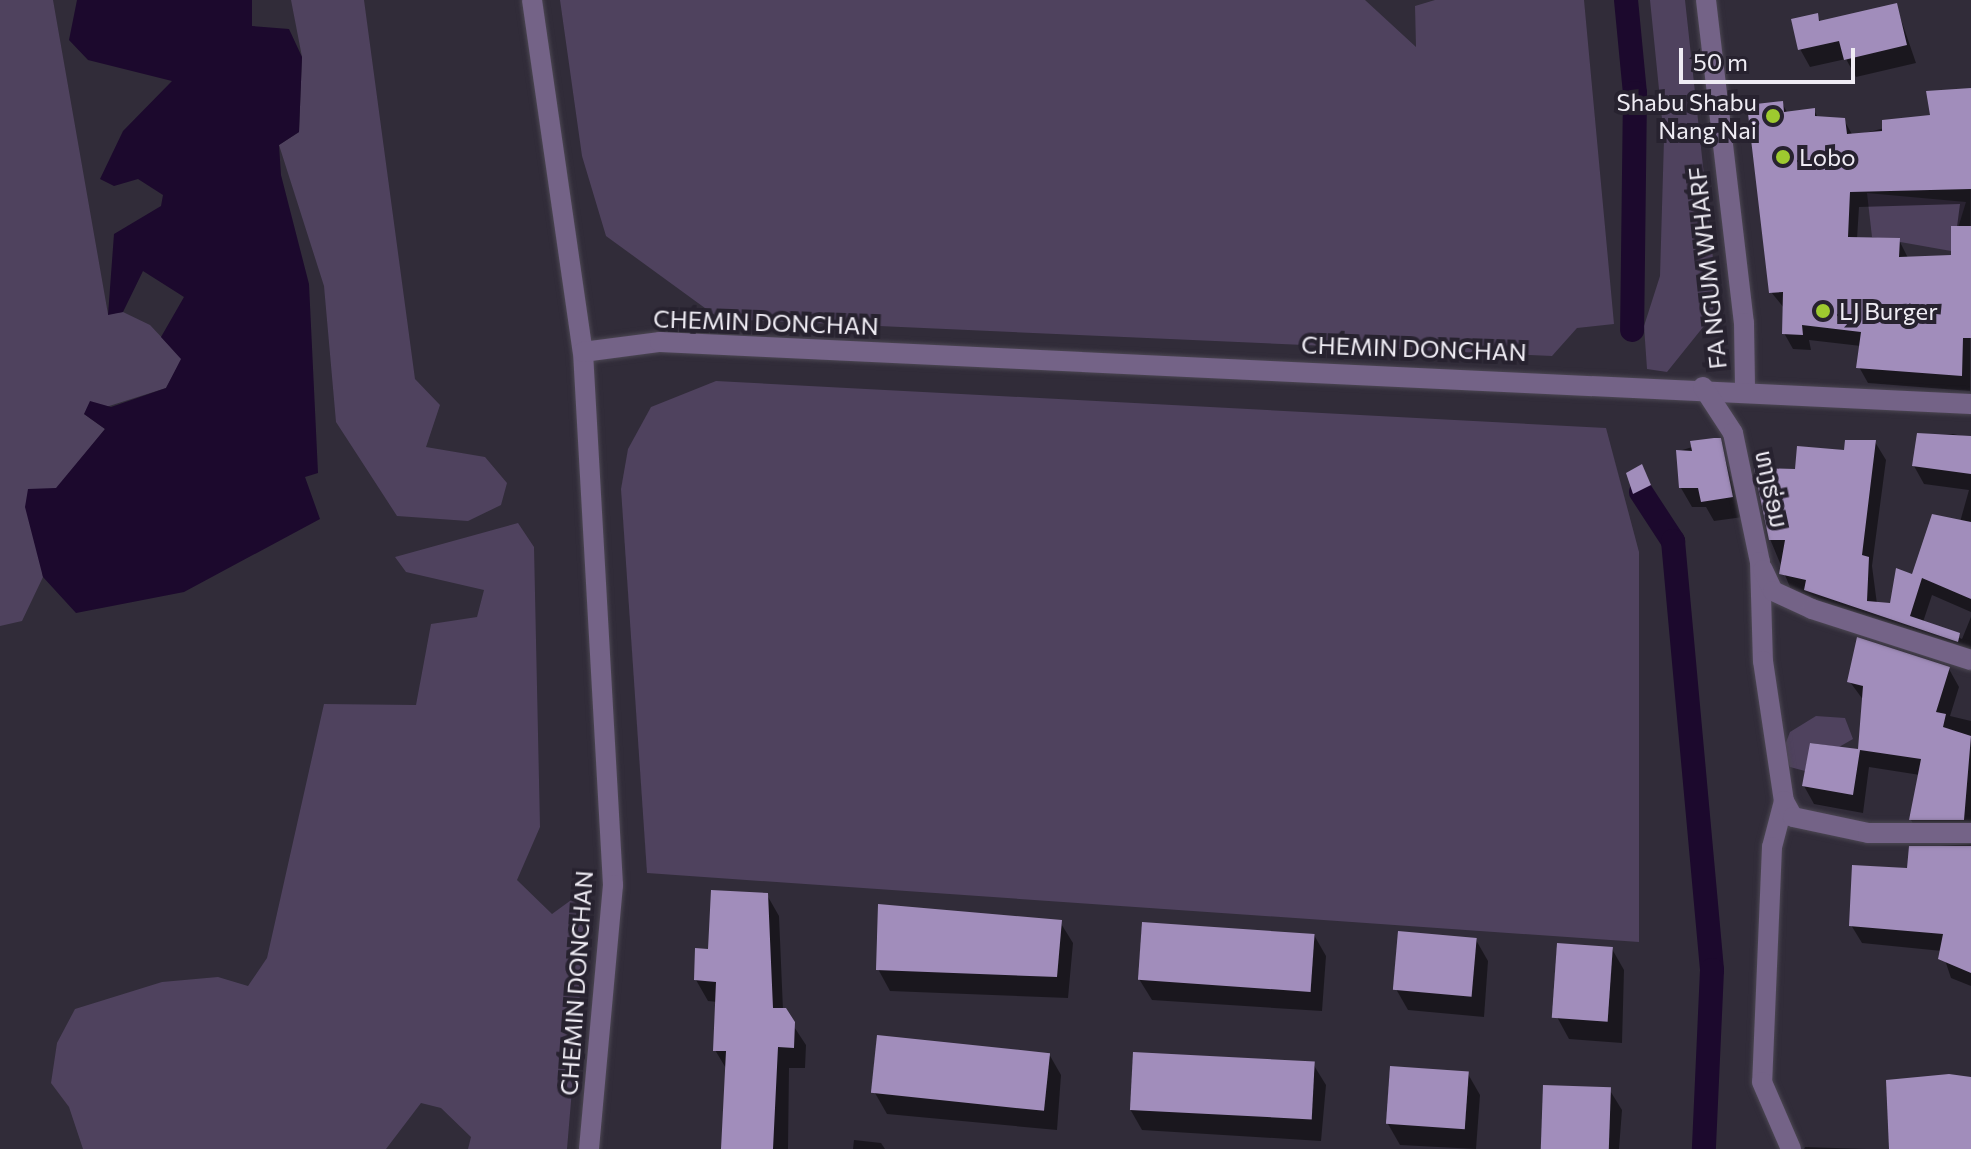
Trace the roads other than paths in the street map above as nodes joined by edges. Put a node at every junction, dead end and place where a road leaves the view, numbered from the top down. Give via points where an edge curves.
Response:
1 (532, 0) edge
2 (1706, 0) edge
3 (583, 352) junction
4 (1703, 387) junction
5 (1745, 388) junction
6 (1971, 404) edge
7 (1760, 562) junction
8 (1971, 660) edge
9 (1784, 801) junction
10 (1971, 833) edge
11 (589, 1149) edge
12 (1791, 1149) edge

1 - 3 street
2 - 5 street, FA NGUM WHARF via 1744,323
3 - 4 street, CHEMIN DONCHAN via 660,342
3 - 11 street, CHEMIN DONCHAN via 613,885
4 - 5 street, CHEMIN DONCHAN
4 - 7 street, ທາງຮ່ອມ via 1733,433 1745,470
5 - 6 street, CHEMIN DONCHAN
7 - 8 street via 1773,591
7 - 9 street, ທາງຮ່ອມ via 1763,661
9 - 10 street via 1793,817 1868,833
9 - 12 street via 1772,847 1762,1082

